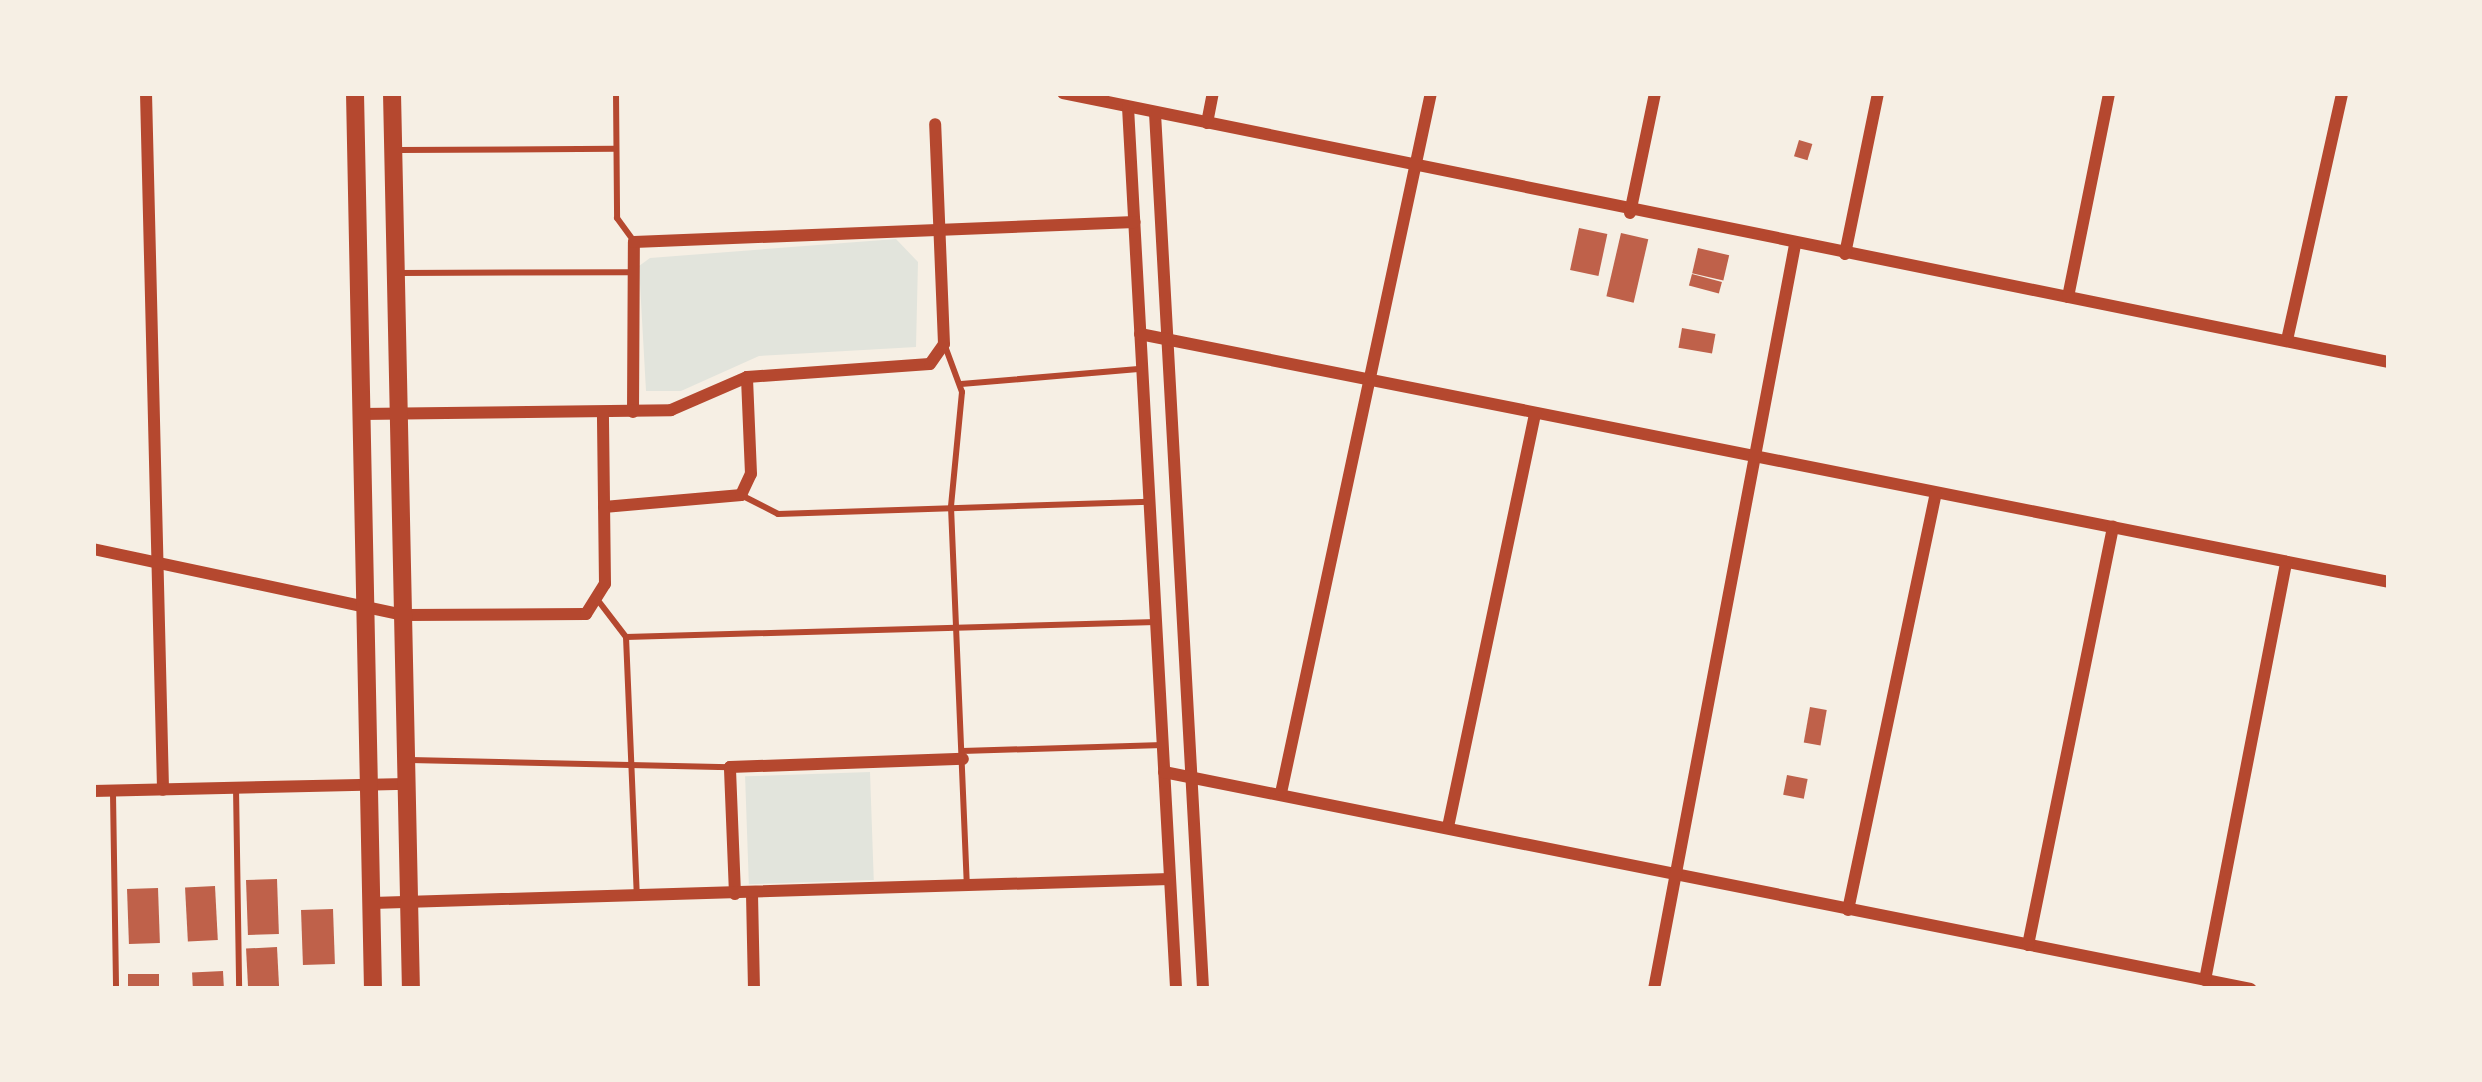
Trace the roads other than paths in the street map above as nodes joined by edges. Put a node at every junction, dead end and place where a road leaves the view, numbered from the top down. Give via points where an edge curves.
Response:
1 (146, 93) edge
2 (356, 93) edge
3 (392, 93) edge
4 (616, 93) edge
5 (1063, 93) edge
6 (1214, 93) edge
7 (1430, 93) edge
8 (1654, 93) edge
9 (1878, 93) edge
10 (2109, 93) edge
11 (2342, 93) edge
12 (1128, 107) junction
13 (1155, 113) junction
14 (935, 124) dead end
15 (1208, 124) junction
16 (394, 149) junction
17 (615, 149) junction
18 (1416, 166) junction
19 (1630, 213) junction
20 (1135, 222) junction
21 (939, 224) junction
22 (634, 242) junction
23 (1795, 245) junction
24 (1845, 254) junction
25 (629, 272) junction
26 (396, 273) junction
27 (2068, 297) junction
28 (1140, 334) junction
29 (1168, 339) junction
30 (2287, 340) junction
31 (944, 344) junction
32 (2389, 362) edge
33 (1142, 369) junction
34 (1367, 375) junction
35 (747, 377) junction
36 (961, 384) junction
37 (399, 412) junction
38 (604, 412) junction
39 (633, 412) junction
40 (1535, 413) junction
41 (362, 415) junction
42 (1757, 457) junction
43 (1936, 494) junction
44 (741, 495) junction
45 (1149, 502) junction
46 (951, 506) junction
47 (604, 507) junction
48 (2113, 527) junction
49 (93, 549) edge
50 (157, 562) junction
51 (2286, 562) junction
52 (2389, 582) edge
53 (365, 600) junction
54 (600, 602) junction
55 (404, 615) junction
56 (1156, 622) junction
57 (957, 627) junction
58 (626, 637) junction
59 (1162, 745) junction
60 (963, 755) junction
61 (406, 760) junction
62 (631, 760) junction
63 (730, 767) junction
64 (1164, 772) junction
65 (1190, 777) junction
66 (407, 784) junction
67 (371, 786) junction
68 (236, 788) junction
69 (113, 790) junction
70 (163, 790) junction
71 (93, 791) edge
72 (1281, 793) junction
73 (1448, 826) junction
74 (1675, 872) junction
75 (1170, 879) junction
76 (967, 884) junction
77 (735, 893) junction
78 (752, 894) junction
79 (637, 897) junction
80 (373, 903) junction
81 (409, 904) junction
82 (1848, 910) junction
83 (2028, 945) junction
84 (2205, 980) junction
85 (116, 989) edge
86 (239, 989) edge
87 (374, 989) edge
88 (411, 989) edge
89 (754, 989) edge
90 (1177, 989) edge
91 (1203, 989) edge
92 (1654, 989) edge
93 (2251, 989) edge

1 - 50 street
2 - 41 main road
3 - 16 main road
4 - 17 lane
5 - 12 street
6 - 15 street
7 - 18 street
8 - 19 street
9 - 24 street
10 - 27 street
11 - 30 street
12 - 13 street
12 - 20 street
13 - 15 street
13 - 29 street
14 - 21 street
15 - 18 street
16 - 17 lane
16 - 26 main road
17 - 22 lane via 617,218
18 - 19 street
18 - 34 street
19 - 23 street
20 - 21 street
20 - 28 street
21 - 22 street
21 - 31 street
22 - 25 street
23 - 24 street
23 - 42 street
24 - 27 street
25 - 26 lane
25 - 39 street
26 - 37 main road
27 - 30 street
28 - 29 street
28 - 33 street
29 - 34 street
29 - 65 street
30 - 32 street
31 - 35 street via 915,368
31 - 36 lane
33 - 36 lane
33 - 45 street
34 - 40 street
34 - 72 street
35 - 39 street via 694,406
35 - 44 street via 751,474
36 - 46 lane
37 - 38 street
37 - 41 street
37 - 55 main road
38 - 39 street
38 - 47 street
40 - 42 street
40 - 73 street
41 - 53 main road
42 - 43 street
42 - 74 street
43 - 48 street
43 - 82 street
44 - 46 lane via 778,514
44 - 47 street
45 - 46 lane
45 - 56 street
46 - 57 lane
47 - 54 street
48 - 51 street
48 - 83 street
49 - 50 street
50 - 53 street
50 - 70 street
51 - 52 street
51 - 84 street
53 - 55 street
53 - 67 main road
54 - 55 street via 586,614
54 - 58 lane
55 - 61 main road
56 - 57 lane
56 - 59 street
57 - 58 lane
57 - 60 lane
58 - 62 lane
59 - 60 lane
59 - 64 street
60 - 63 street
60 - 76 lane
61 - 62 lane
61 - 66 main road
62 - 63 lane
62 - 79 lane
63 - 77 street
64 - 65 street
64 - 75 street
65 - 72 street
65 - 91 street
66 - 67 street
66 - 81 main road
67 - 68 street
67 - 80 main road
68 - 70 street
68 - 86 lane
69 - 70 street
69 - 71 street
69 - 85 lane
72 - 73 street
73 - 74 street
74 - 82 street
74 - 92 street
75 - 76 street
75 - 90 street
76 - 78 street
77 - 78 street
77 - 79 street
78 - 89 street
79 - 81 street
80 - 81 street
80 - 87 main road
81 - 88 main road
82 - 83 street
83 - 84 street
84 - 93 street

